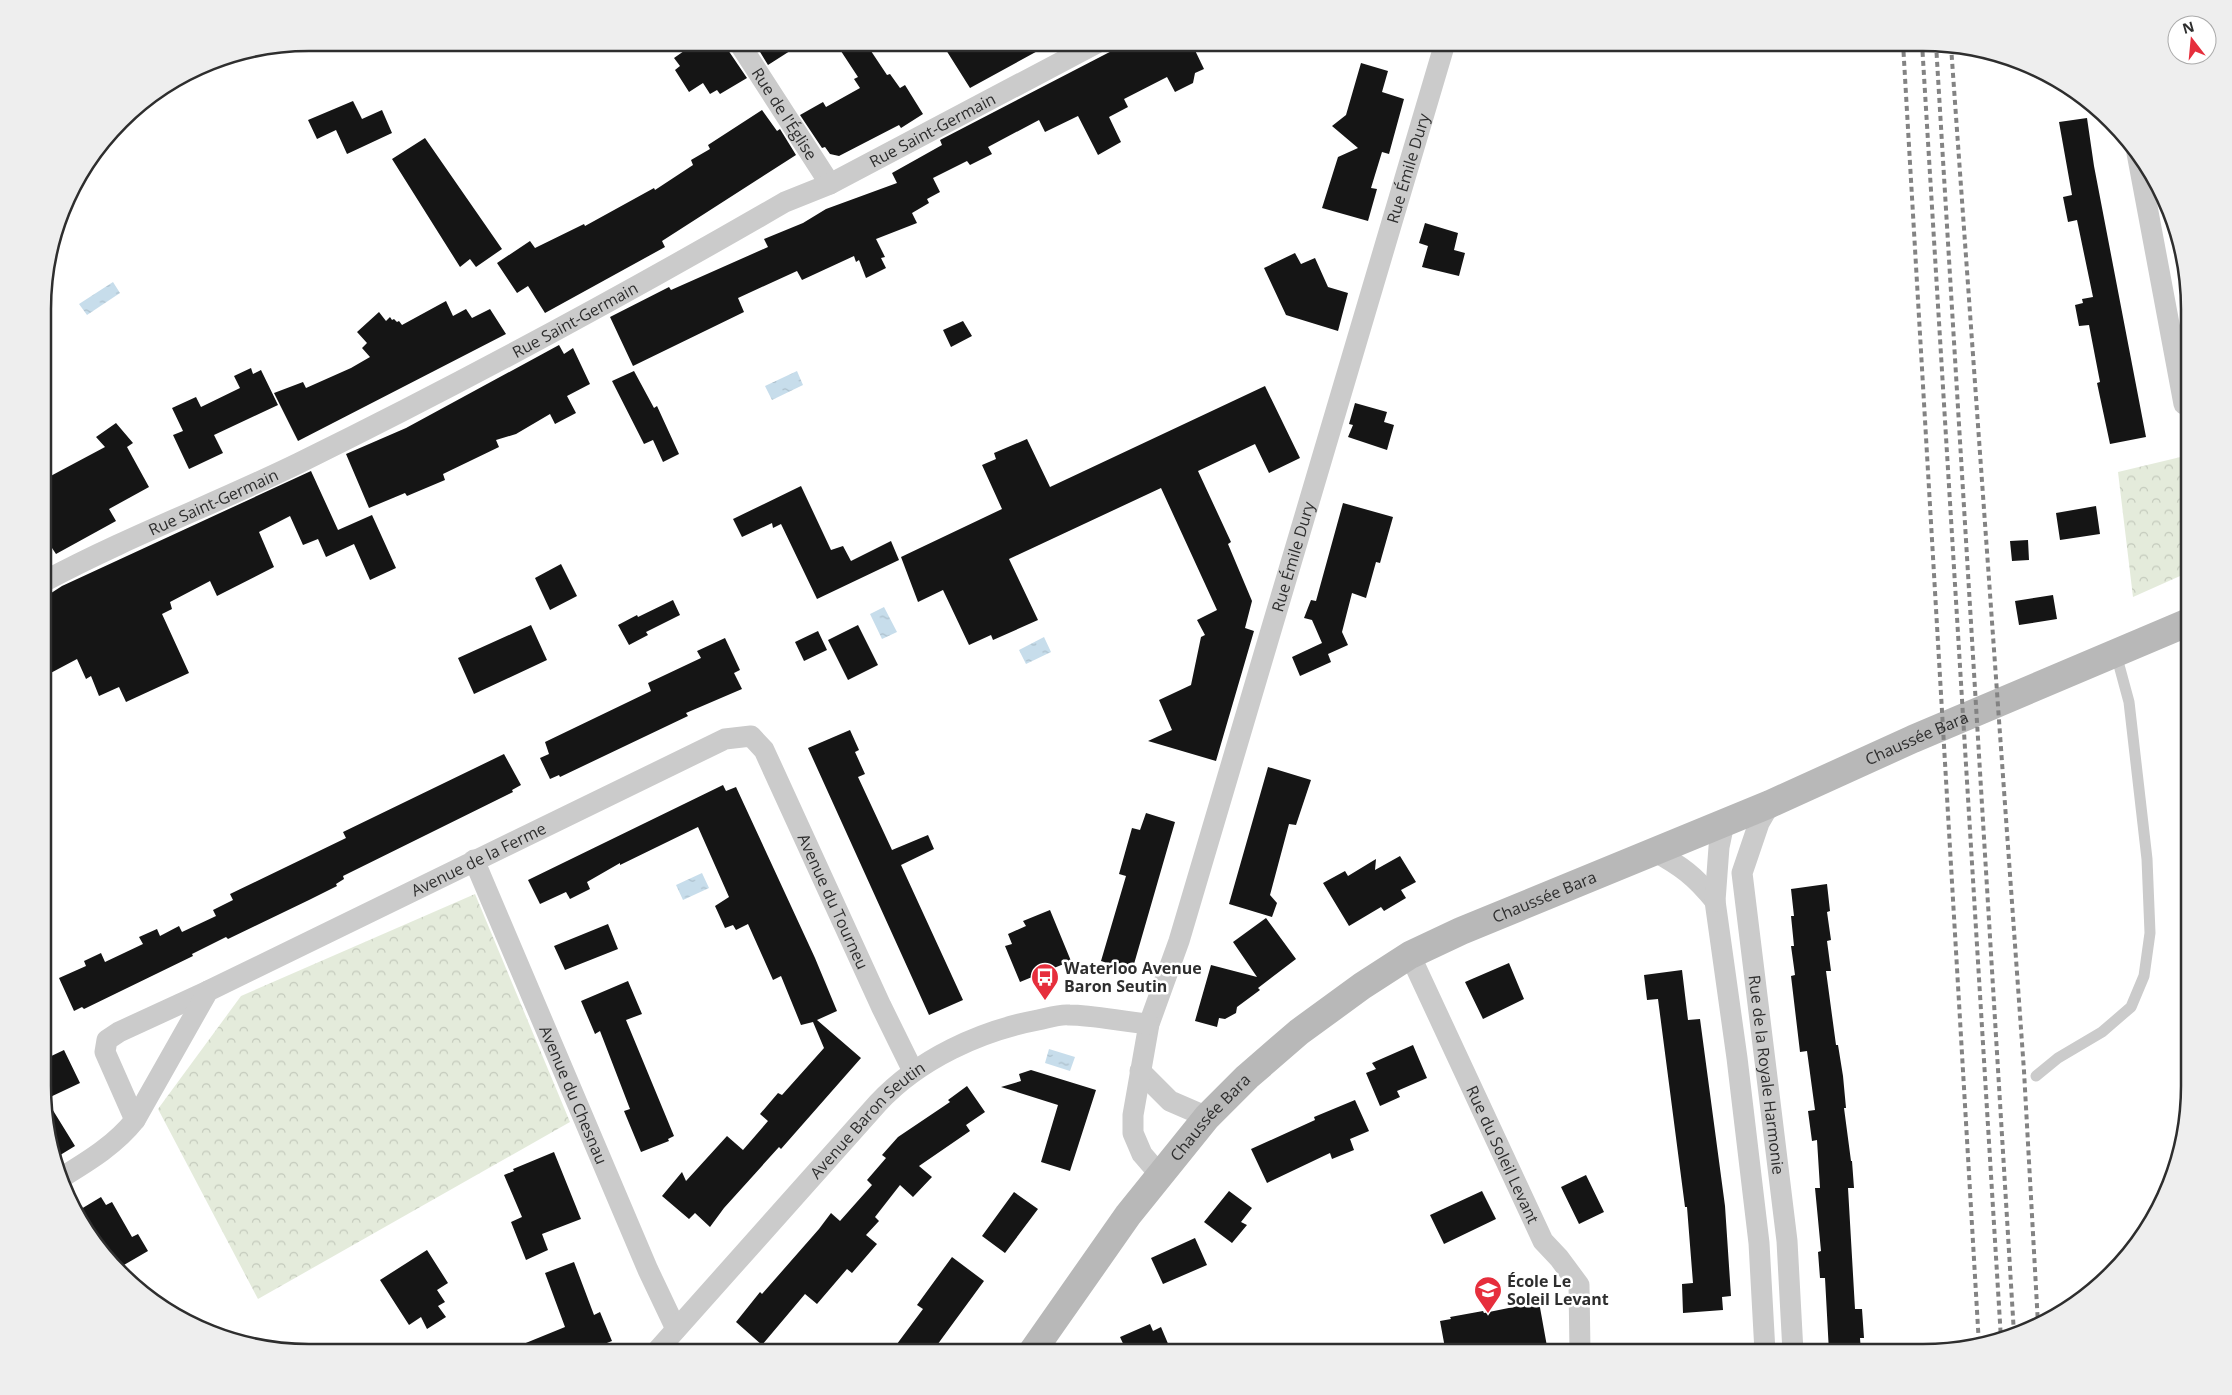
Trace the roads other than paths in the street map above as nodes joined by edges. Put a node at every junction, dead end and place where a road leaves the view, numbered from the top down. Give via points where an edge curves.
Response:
1 (745, 51) edge
2 (1080, 51) edge
3 (1442, 51) edge
4 (2140, 171) edge
5 (830, 184) junction
6 (2181, 388) edge
7 (51, 578) edge
8 (2181, 626) edge
9 (2116, 654) junction
10 (751, 736) joint
11 (1770, 804) junction
12 (1724, 823) junction
13 (1654, 851) junction
14 (474, 860) junction
15 (1715, 901) junction
16 (1410, 955) junction
17 (208, 991) junction
18 (1148, 1024) junction
19 (1140, 1070) junction
20 (913, 1071) junction
21 (2036, 1076) dead end
22 (1207, 1117) junction
23 (135, 1120) junction
24 (67, 1174) edge
25 (1160, 1175) junction
26 (676, 1329) junction
27 (663, 1344) edge
28 (1038, 1344) edge
29 (1580, 1344) edge
30 (1765, 1344) edge
31 (1793, 1344) edge

1 - 5 street, Rue de l'Église
2 - 5 street, Rue Saint-Germain
3 - 18 street, Rue Émile Dury via 1182,932
4 - 6 street
5 - 7 street, Rue Saint-Germain via 785,202 498,362 381,422
8 - 9 main road, Chaussée Bara
9 - 11 main road, Chaussée Bara via 1913,739
9 - 21 lane via 2129,702 2147,859 2150,933 2144,976 2131,1006 2102,1032 2058,1058
10 - 14 street, Avenue de la Ferme via 725,739
10 - 20 street, Avenue du Tourneu via 764,750
11 - 12 main road, Chaussée Bara
11 - 31 street, Rue de la Royale Harmonie via 1759,823 1742,873 1787,1241
12 - 13 main road, Chaussée Bara
12 - 15 street, Rue de la Royale Harmonie
13 - 15 street, Rue de la Royale Harmonie via 1699,880
13 - 16 main road, Chaussée Bara
14 - 17 street, Avenue de la Ferme
14 - 26 street, Avenue du Chesnau
15 - 30 street, Rue de la Royale Harmonie via 1759,1243
16 - 22 main road, Chaussée Bara via 1299,1032
16 - 29 street, Rue du Soleil Levant via 1543,1241 1579,1286
17 - 23 street
17 - 23 street, Avenue de la Ferme via 107,1040 105,1052
18 - 19 street, Rue Émile Dury
18 - 20 street, Avenue Baron Seutin via 1067,1014 1010,1025
19 - 22 street via 1170,1101
19 - 25 street, Rue Émile Dury via 1133,1115 1134,1133 1142,1154
20 - 26 street, Avenue Baron Seutin via 878,1103
22 - 25 main road, Chaussée Bara
23 - 24 street via 124,1135
25 - 28 main road, Chaussée Bara
26 - 27 street, Avenue Baron Seutin

